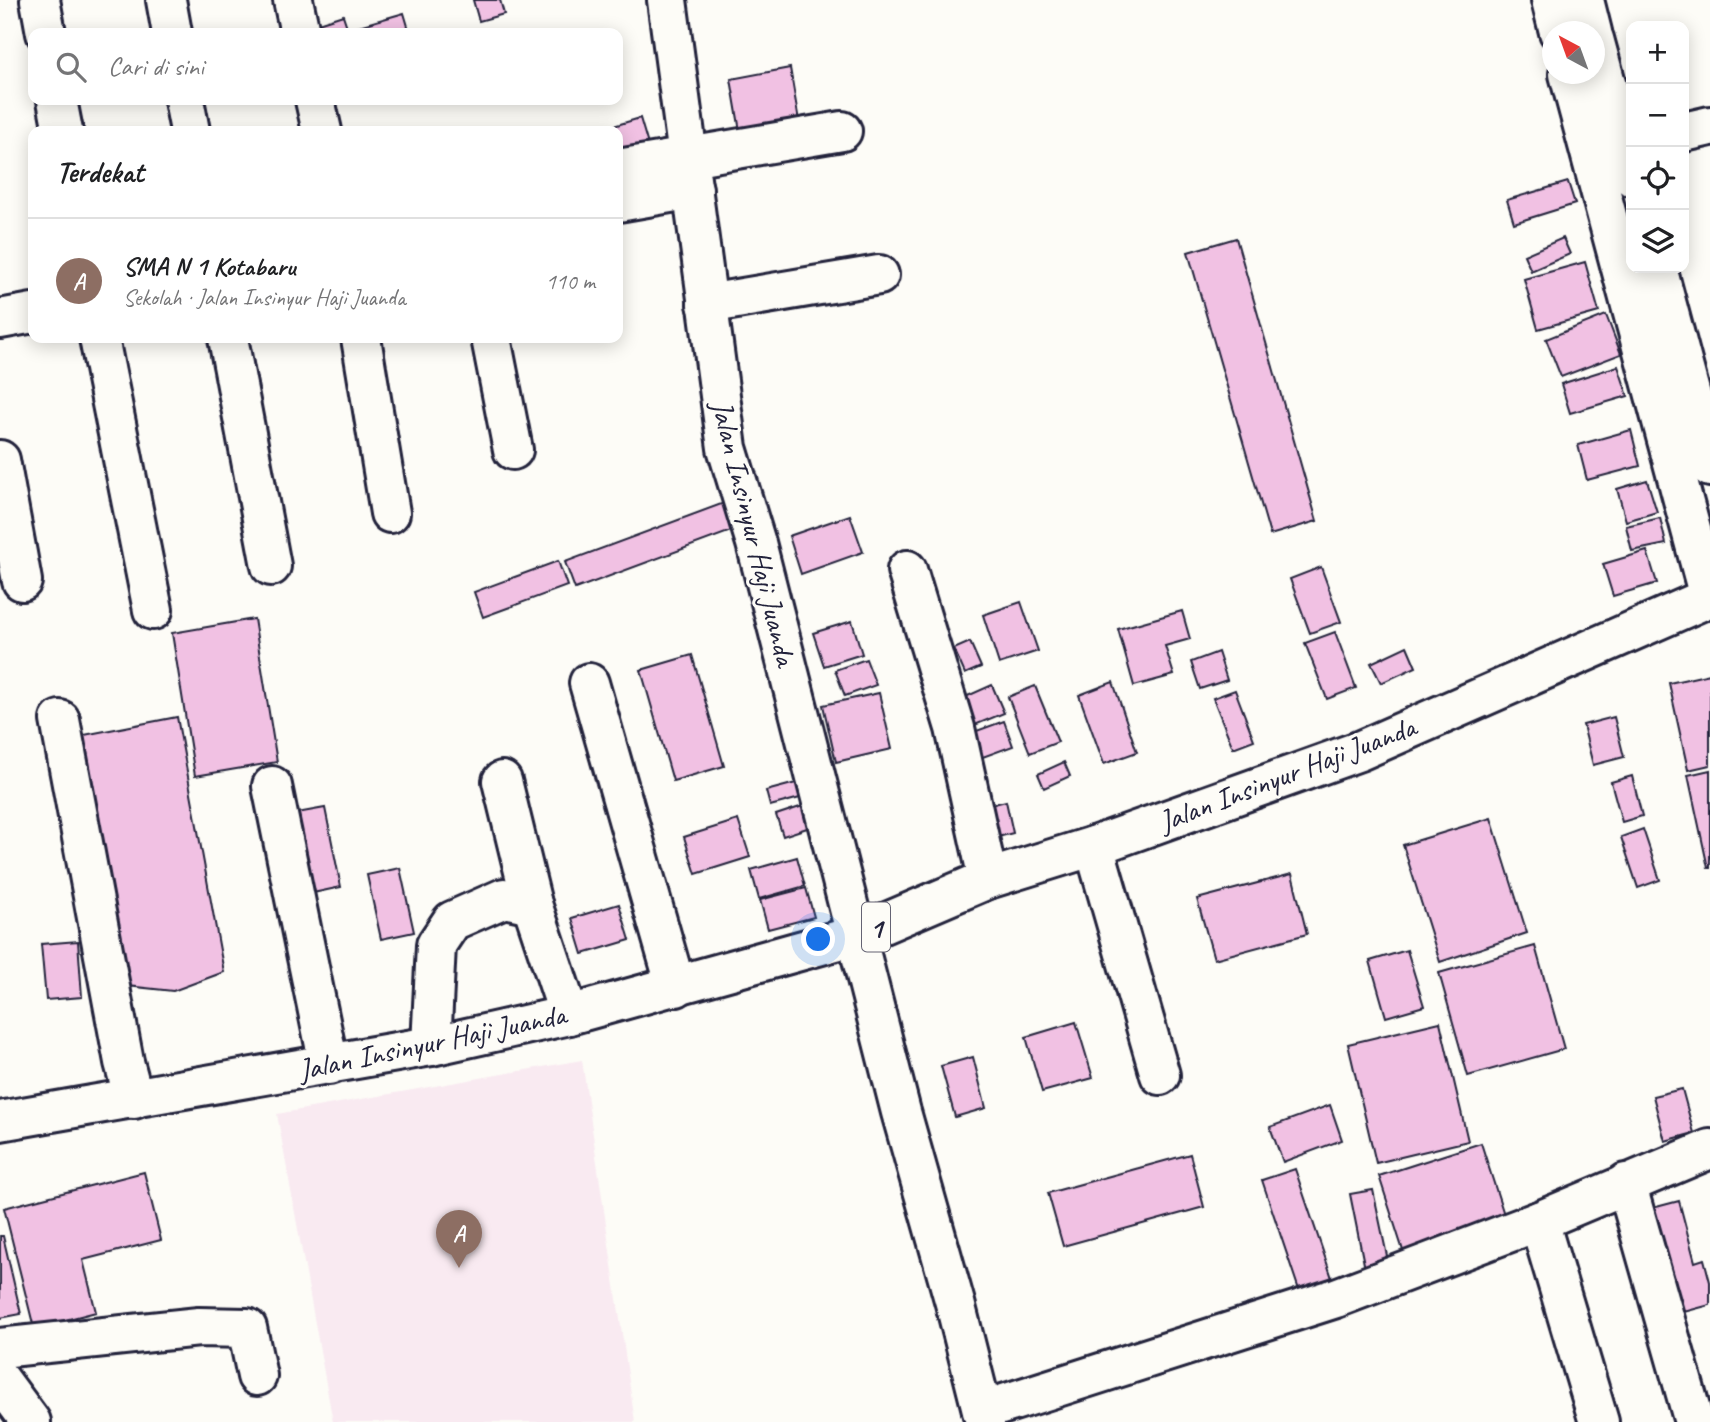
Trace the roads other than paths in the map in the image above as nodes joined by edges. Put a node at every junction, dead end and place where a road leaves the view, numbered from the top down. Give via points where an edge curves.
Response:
1 (40, 0) edge
2 (166, 0) edge
3 (293, 0) edge
4 (667, 0) edge
5 (1551, 0) edge
6 (1584, 0) edge
7 (1556, 21) edge
8 (1589, 21) edge
9 (45, 28) edge
10 (171, 28) edge
11 (299, 28) edge
12 (1575, 84) edge
13 (1604, 84) edge
14 (58, 105) edge
15 (185, 105) edge
16 (316, 105) edge
17 (62, 126) edge
18 (189, 126) edge
19 (320, 126) edge
20 (1710, 126) edge
21 (842, 131) dead end
22 (1689, 131) edge
23 (1619, 156) edge
24 (623, 169) edge
25 (691, 172) junction
26 (623, 200) edge
27 (1658, 273) edge
28 (878, 275) dead end
29 (707, 304) junction
30 (28, 314) edge
31 (0, 319) edge
32 (100, 343) edge
33 (229, 343) edge
34 (362, 343) edge
35 (492, 343) edge
36 (513, 450) dead end
37 (0, 460) edge
38 (1710, 467) edge
39 (390, 513) dead end
40 (271, 566) dead end
41 (907, 570) dead end
42 (22, 581) dead end
43 (1709, 597) edge
44 (153, 610) dead end
45 (589, 683) dead end
46 (60, 720) dead end
47 (502, 781) dead end
48 (272, 786) dead end
49 (1094, 846) junction
50 (988, 879) junction
51 (532, 904) junction
52 (857, 935) junction
53 (676, 986) junction
54 (569, 1015) junction
55 (431, 1046) junction
56 (329, 1065) junction
57 (1160, 1075) dead end
58 (134, 1099) junction
59 (0, 1121) edge
60 (1710, 1149) edge
61 (1626, 1183) junction
62 (1539, 1221) junction
63 (0, 1348) edge
64 (257, 1376) dead end
65 (0, 1380) edge
66 (983, 1416) edge
67 (31, 1422) edge
68 (1599, 1422) edge
69 (1694, 1422) edge

1 - 9 main road
2 - 10 main road
3 - 11 main road
4 - 25 main road, Jalan Insinyur Haji Juanda
5 - 7 main road
6 - 8 main road
12 - 23 main road
13 - 23 main road
14 - 17 main road
15 - 18 main road
16 - 19 main road
20 - 22 main road
21 - 25 main road
23 - 43 main road
24 - 25 main road
25 - 26 main road
25 - 29 main road, Jalan Insinyur Haji Juanda
27 - 38 main road
28 - 29 main road
29 - 52 main road, Jalan Insinyur Haji Juanda via 727,448
30 - 31 main road
32 - 44 main road
33 - 40 main road
34 - 39 main road
35 - 36 main road
37 - 42 main road
41 - 50 main road via 955,728
43 - 49 main road, Jalan Insinyur Haji Juanda / 1 via 1359,751
45 - 53 main road
46 - 58 main road
47 - 51 main road
48 - 56 main road
49 - 50 main road, Jalan Insinyur Haji Juanda / 1
49 - 57 main road
50 - 52 main road, Jalan Insinyur Haji Juanda / 1
51 - 54 main road
51 - 55 main road via 504,898 452,921 436,945
52 - 53 main road, Jalan Insinyur Haji Juanda / 1
52 - 66 main road
53 - 54 main road, Jalan Insinyur Haji Juanda / 1
54 - 55 main road, Jalan Insinyur Haji Juanda / 1
55 - 56 main road, Jalan Insinyur Haji Juanda / 1
56 - 58 main road, Jalan Insinyur Haji Juanda / 1
58 - 59 main road, Jalan Insinyur Haji Juanda / 1
60 - 61 main road
61 - 62 main road
61 - 69 main road
62 - 66 main road via 1336,1298
62 - 68 main road
63 - 64 main road via 239,1326 252,1336
65 - 67 main road

